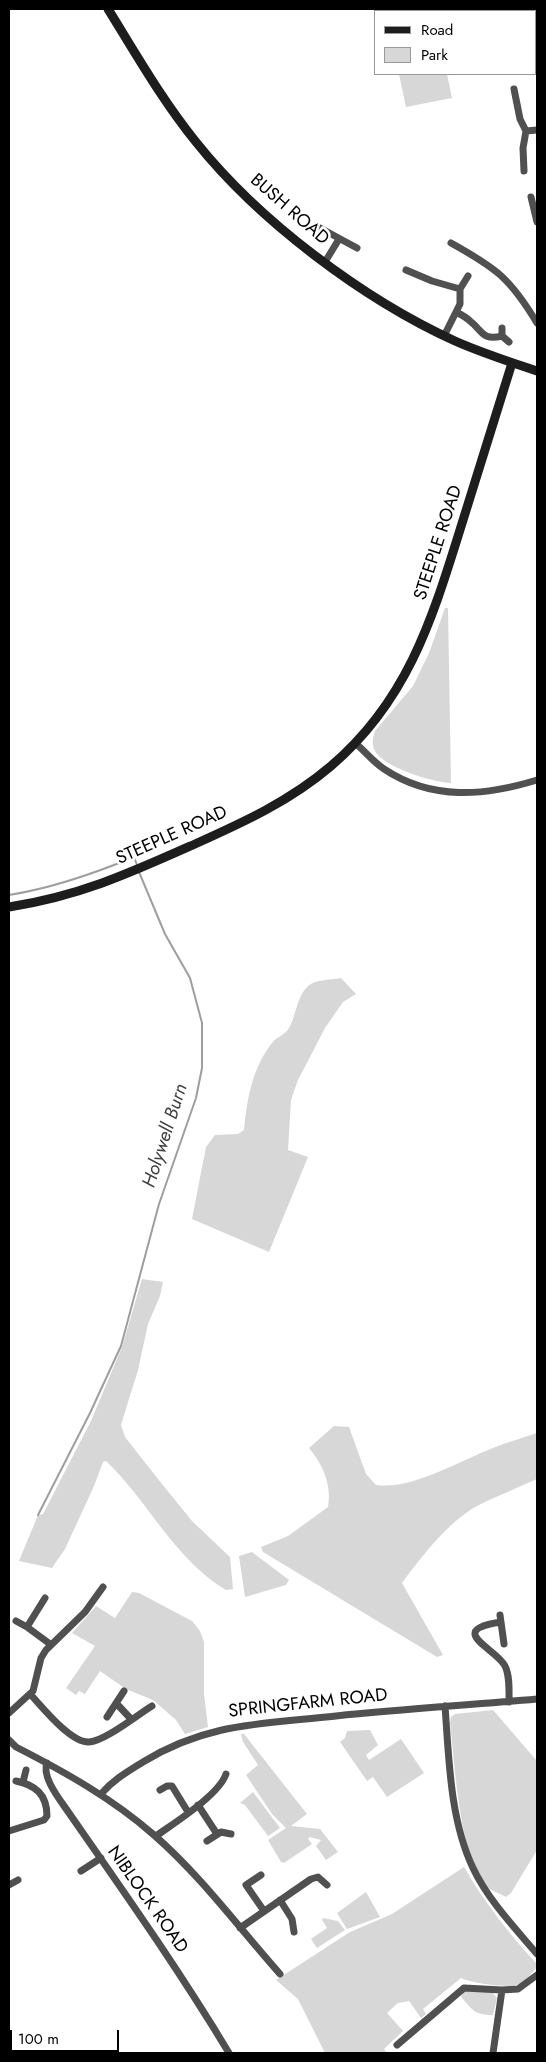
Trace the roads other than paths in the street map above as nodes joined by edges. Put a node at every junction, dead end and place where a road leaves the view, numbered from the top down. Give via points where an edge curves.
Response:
1 (108, 9) edge
2 (514, 89) dead end
3 (537, 130) edge
4 (526, 131) junction
5 (524, 171) dead end
6 (531, 197) dead end
7 (537, 222) edge
8 (320, 228) dead end
9 (339, 239) junction
10 (451, 243) dead end
11 (357, 248) dead end
12 (325, 262) junction
13 (406, 270) dead end
14 (468, 276) dead end
15 (460, 289) junction
16 (456, 312) junction
17 (537, 324) edge
18 (502, 328) dead end
19 (444, 336) junction
20 (502, 336) junction
21 (509, 342) dead end
22 (512, 363) junction
23 (537, 371) edge
24 (355, 743) junction
25 (537, 780) edge
26 (9, 907) edge
27 (103, 1587) dead end
28 (45, 1598) dead end
29 (16, 1621) dead end
30 (27, 1626) junction
31 (50, 1644) junction
32 (504, 1644) dead end
33 (124, 1692) dead end
34 (31, 1695) junction
35 (537, 1699) edge
36 (509, 1702) junction
37 (116, 1703) junction
38 (152, 1706) dead end
39 (445, 1706) junction
40 (10, 1711) edge
41 (107, 1717) dead end
42 (131, 1719) junction
43 (9, 1740) edge
44 (12, 1747) edge
45 (47, 1763) junction
46 (26, 1770) dead end
47 (226, 1774) dead end
48 (160, 1790) dead end
49 (101, 1794) junction
50 (198, 1805) junction
51 (188, 1812) junction
52 (9, 1831) edge
53 (218, 1834) junction
54 (231, 1834) dead end
55 (156, 1836) junction
56 (207, 1842) dead end
57 (101, 1858) junction
58 (81, 1871) dead end
59 (262, 1875) dead end
60 (18, 1880) dead end
61 (9, 1883) edge
62 (327, 1885) dead end
63 (280, 1900) junction
64 (264, 1911) junction
65 (240, 1928) junction
66 (294, 1932) dead end
67 (537, 1954) edge
68 (280, 1974) dead end
69 (537, 1975) edge
70 (502, 1990) junction
71 (397, 2046) dead end
72 (229, 2053) edge
73 (493, 2053) edge

1 - 12 street, BUSH ROAD via 155,87 197,143 244,194
2 - 4 street
3 - 4 street
4 - 5 street
6 - 7 street
8 - 9 street
9 - 11 street
9 - 12 street
10 - 17 street via 497,270 511,284
12 - 19 street, BUSH ROAD via 391,307
13 - 15 street
14 - 15 street
15 - 16 street via 460,304
16 - 19 street
16 - 20 street via 471,321 481,334
18 - 20 street
19 - 22 street, BUSH ROAD
20 - 21 street
22 - 23 street
22 - 24 street, STEEPLE ROAD via 442,588 424,635 403,682
24 - 25 street via 385,770 413,783 448,793 477,794
24 - 26 street, STEEPLE ROAD via 331,766 274,807 137,870 65,896
27 - 31 street via 94,1592 69,1629
28 - 30 street
29 - 30 street
30 - 31 street
31 - 34 street via 41,1658
32 - 36 street via 501,1618 480,1626 476,1637 505,1665
33 - 37 street
34 - 40 street
34 - 42 street via 62,1727 84,1742 99,1739
35 - 36 street, SPRINGFARM ROAD
36 - 39 street, SPRINGFARM ROAD
37 - 41 street
37 - 42 street
38 - 42 street
39 - 49 street, SPRINGFARM ROAD via 220,1728 160,1751 120,1776
39 - 67 street via 456,1809 473,1869 496,1904
43 - 44 street
44 - 45 street
45 - 49 street
45 - 57 street, NIBLOCK ROAD via 45,1772 52,1785
46 - 52 street via 19,1781 40,1791 48,1816
47 - 50 street via 220,1786
48 - 51 street via 172,1786
49 - 55 street
50 - 51 street
50 - 53 street
51 - 55 street
53 - 54 street
53 - 56 street
55 - 65 street
57 - 58 street
57 - 72 street, NIBLOCK ROAD via 191,1990
59 - 64 street via 246,1885
60 - 61 street
62 - 63 street via 322,1879 315,1878
63 - 64 street
63 - 66 street via 292,1919
64 - 65 street
65 - 68 street
69 - 70 street via 518,1989
70 - 71 street via 464,1988
70 - 73 street

